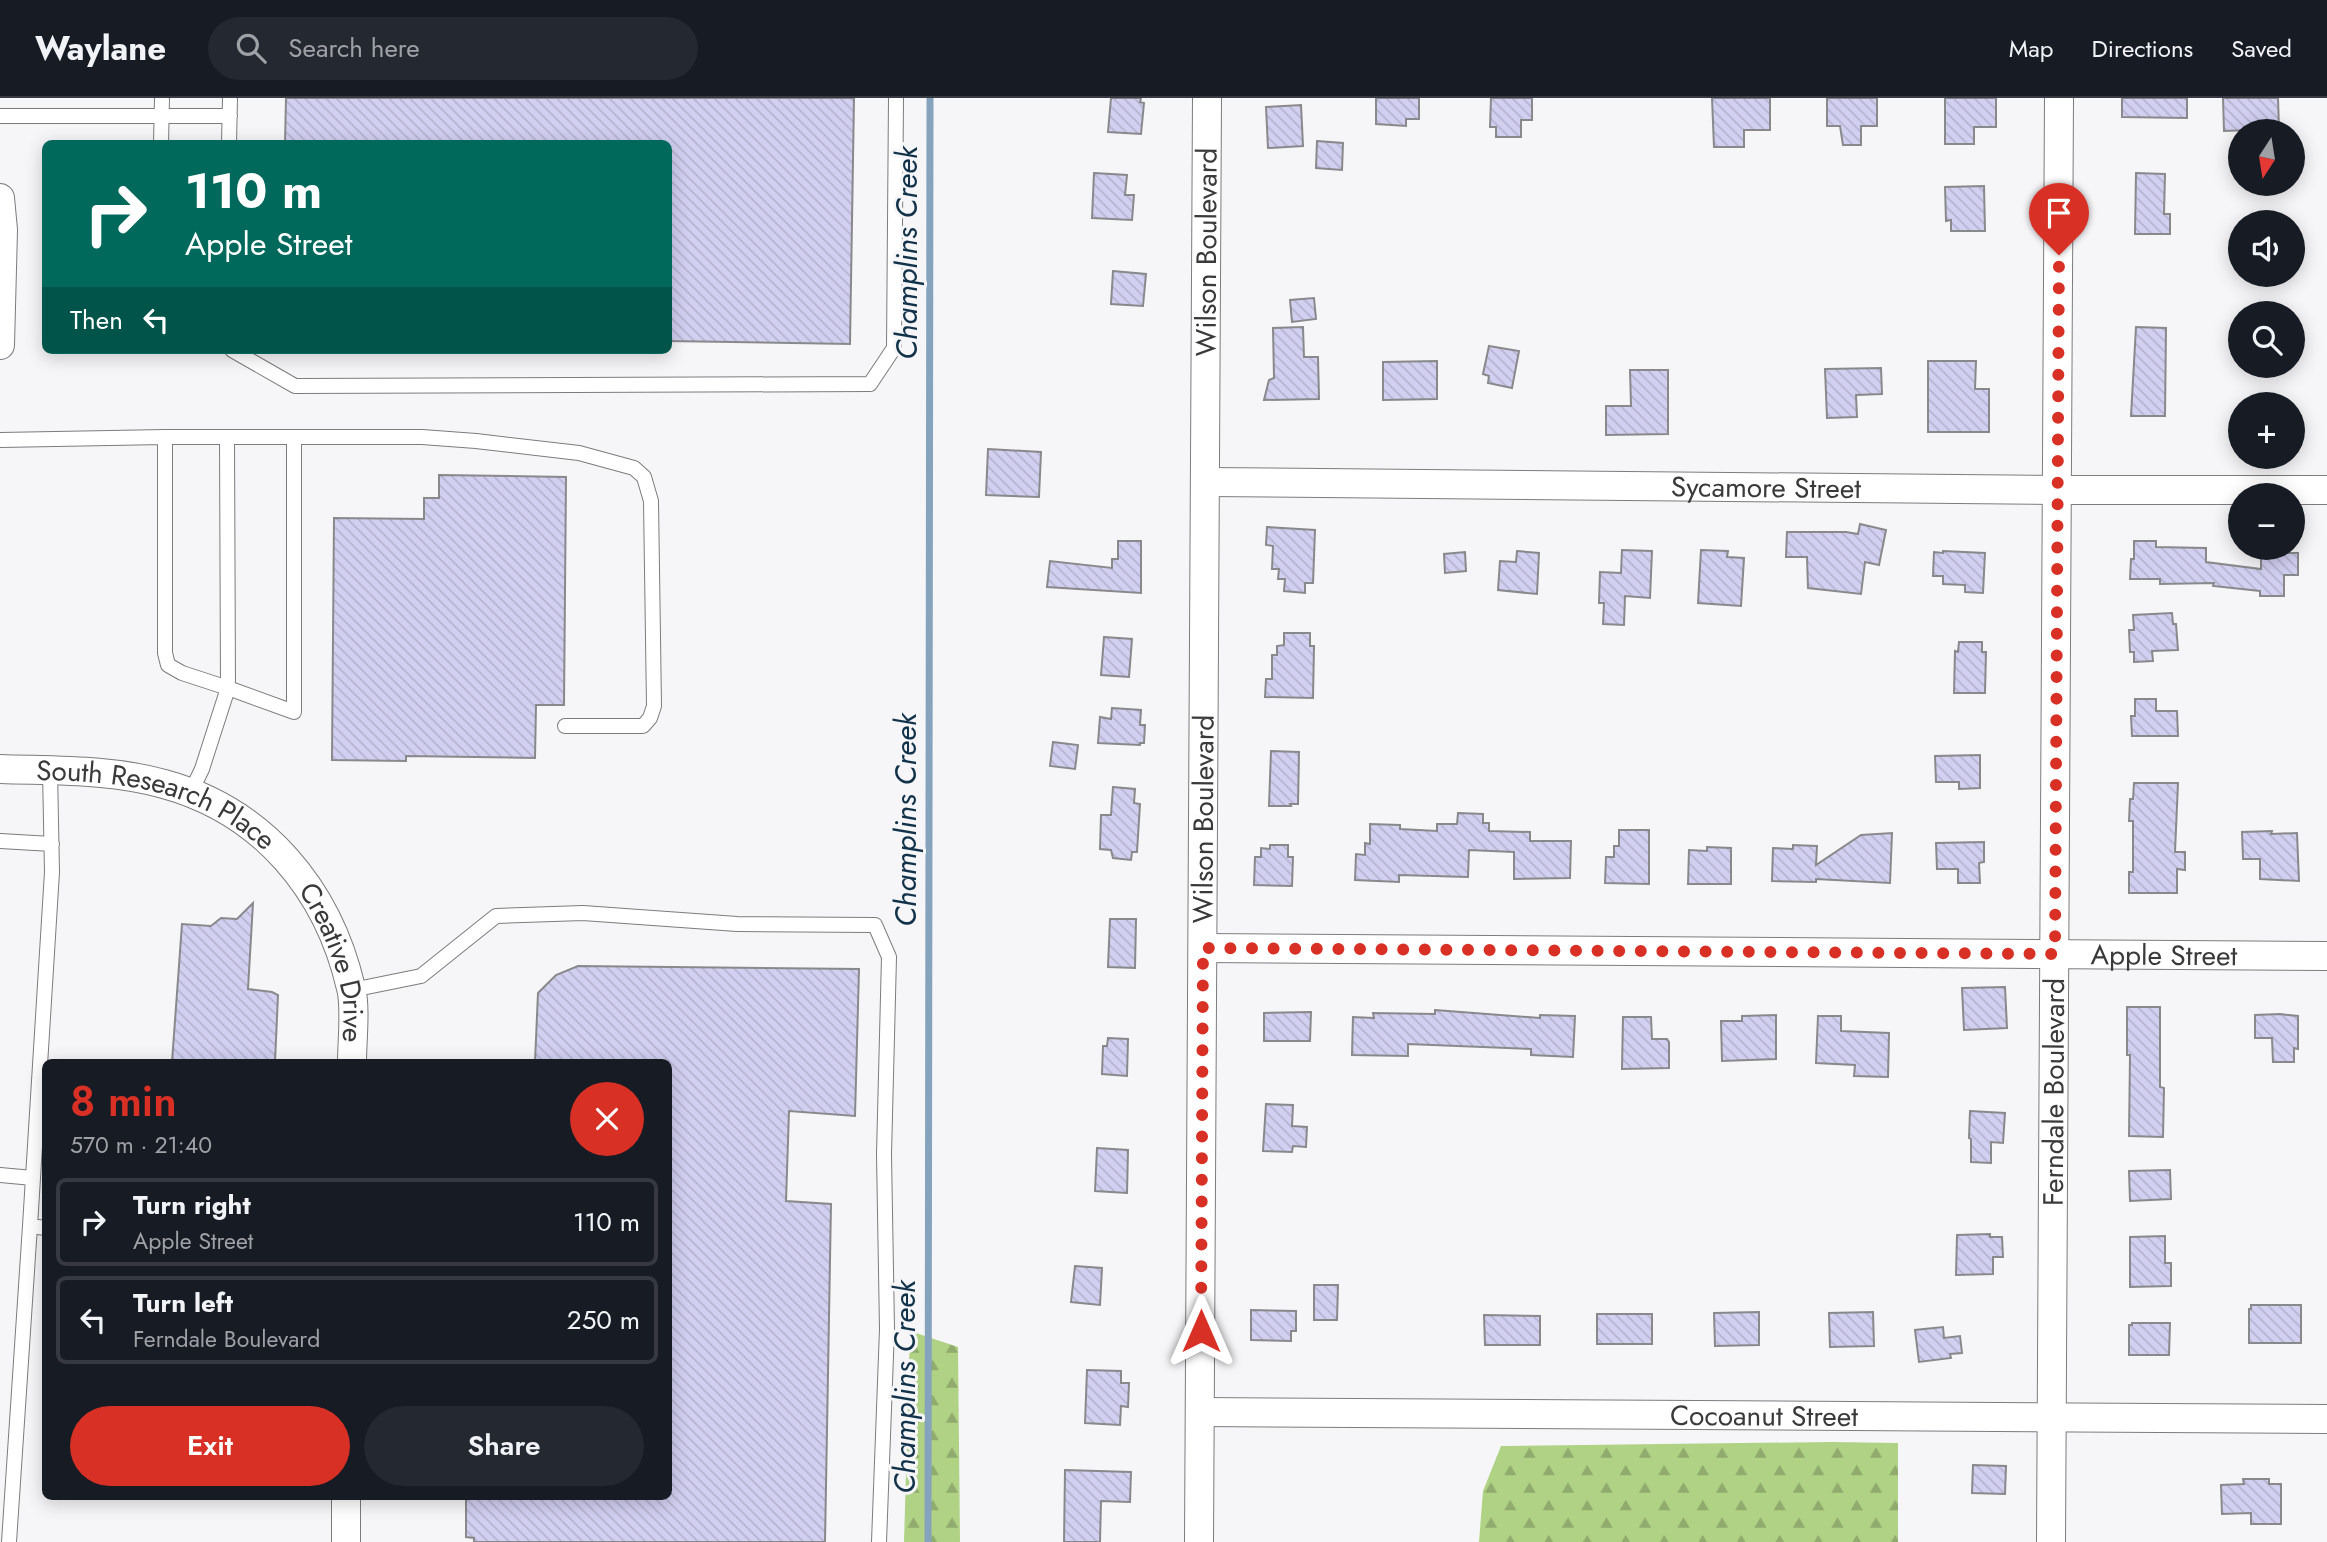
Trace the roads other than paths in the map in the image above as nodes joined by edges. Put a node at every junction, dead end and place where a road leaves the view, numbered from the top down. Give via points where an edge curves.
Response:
1 (162, 98) edge
2 (230, 98) edge
3 (896, 98) edge
4 (1207, 98) edge
5 (2060, 98) edge
6 (162, 115) junction
7 (0, 116) edge
8 (230, 116) junction
9 (161, 140) edge
10 (229, 140) edge
11 (0, 198) edge
12 (0, 345) edge
13 (239, 354) edge
14 (165, 437) junction
15 (227, 437) junction
16 (294, 437) junction
17 (0, 440) edge
18 (1206, 482) junction
19 (2058, 490) junction
20 (2327, 490) edge
21 (228, 688) junction
22 (565, 726) dead end
23 (0, 769) edge
24 (51, 771) junction
25 (191, 794) junction
26 (0, 841) edge
27 (52, 844) junction
28 (296, 868) joint
29 (1203, 948) junction
30 (2055, 954) junction
31 (2327, 956) edge
32 (352, 990) junction
33 (352, 1059) edge
34 (0, 1175) edge
35 (33, 1178) junction
36 (30, 1226) junction
37 (42, 1228) edge
38 (1200, 1412) junction
39 (2052, 1418) junction
40 (2327, 1419) edge
41 (346, 1500) edge
42 (9, 1542) edge
43 (346, 1542) edge
44 (880, 1542) edge
45 (1199, 1542) edge
46 (2051, 1542) edge

1 - 6 lane
2 - 8 lane
3 - 13 lane via 894,348 870,384 295,386
4 - 18 street, Wilson Boulevard
5 - 19 street, Ferndale Boulevard
6 - 7 lane
6 - 8 lane
6 - 9 lane
8 - 10 lane
11 - 12 street
14 - 15 lane
14 - 17 lane
14 - 21 lane via 165,653 169,666
15 - 16 lane
15 - 21 lane
16 - 21 lane via 293,712
16 - 22 lane via 476,441 579,453 616,461 644,477 651,500 654,706 643,726
18 - 19 street, Sycamore Street
18 - 29 street, Wilson Boulevard
19 - 20 street, Sycamore Street
19 - 30 street, Ferndale Boulevard
21 - 25 lane
23 - 24 street, South Research Place
24 - 25 street, South Research Place via 106,774 164,784
24 - 27 lane
25 - 28 street, South Research Place via 223,807 262,833
26 - 27 lane
27 - 35 lane
28 - 32 street, Creative Drive via 329,923
29 - 30 street, Apple Street
29 - 38 street, Wilson Boulevard
30 - 31 street, Apple Street
30 - 39 street, Ferndale Boulevard
32 - 33 street, Creative Drive
32 - 44 lane via 421,976 496,916 583,913 737,924 875,925 889,957 884,1154 887,1329
34 - 35 lane
35 - 36 lane
36 - 37 lane
36 - 42 lane
38 - 39 street, Cocoanut Street
38 - 45 street, Wilson Boulevard
39 - 40 street, Cocoanut Street
39 - 46 street, Ferndale Boulevard
41 - 43 street

